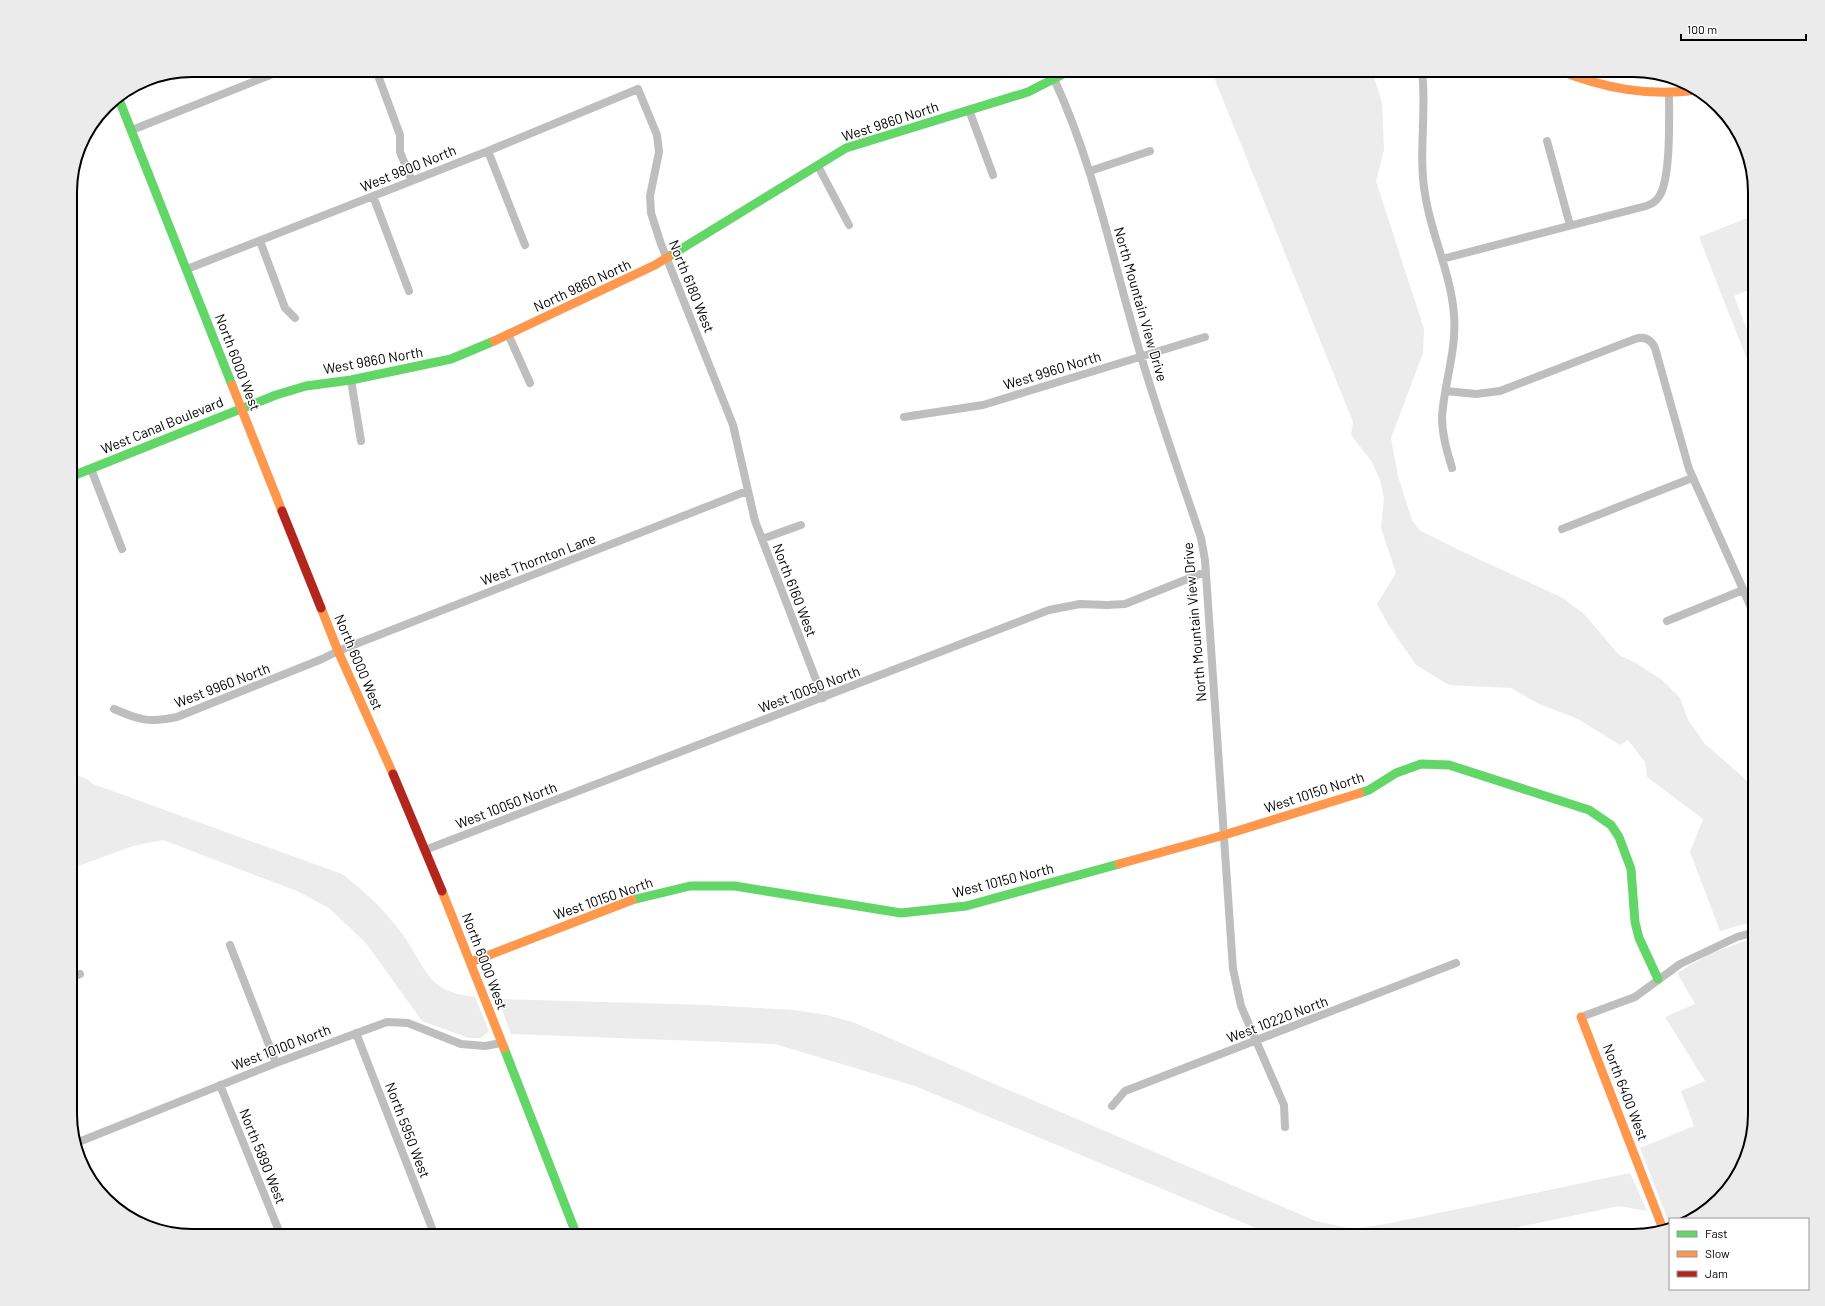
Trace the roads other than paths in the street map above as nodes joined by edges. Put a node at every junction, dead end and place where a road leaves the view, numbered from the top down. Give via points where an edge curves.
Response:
1 (265, 77) edge
2 (379, 77) edge
3 (1058, 77) edge
4 (1423, 77) edge
5 (1577, 77) edge
6 (1054, 79) junction
7 (638, 89) joint
8 (1688, 91) edge
9 (1669, 93) junction
10 (120, 102) edge
11 (969, 110) junction
12 (132, 130) junction
13 (1547, 141) dead end
14 (488, 151) junction
15 (1150, 151) dead end
16 (818, 166) junction
17 (1090, 171) junction
18 (993, 175) dead end
19 (411, 180) junction
20 (373, 196) junction
21 (849, 225) dead end
22 (1570, 226) junction
23 (260, 241) junction
24 (525, 245) dead end
25 (667, 258) junction
26 (1442, 259) junction
27 (187, 269) junction
28 (410, 291) dead end
29 (295, 318) dead end
30 (508, 334) junction
31 (1205, 337) dead end
32 (1141, 357) junction
33 (351, 380) junction
34 (530, 384) dead end
35 (1446, 391) junction
36 (241, 408) junction
37 (904, 417) dead end
38 (361, 441) dead end
39 (1452, 468) dead end
40 (91, 469) junction
41 (77, 474) edge
42 (1692, 478) junction
43 (747, 491) junction
44 (801, 526) dead end
45 (1562, 529) dead end
46 (762, 540) junction
47 (122, 549) dead end
48 (1204, 572) junction
49 (1743, 590) junction
50 (1748, 601) edge
51 (1667, 621) dead end
52 (338, 651) junction
53 (823, 698) junction
54 (114, 709) dead end
55 (1224, 835) junction
56 (426, 850) junction
57 (1748, 934) edge
58 (230, 945) dead end
59 (471, 962) junction
60 (1456, 963) dead end
61 (80, 974) dead end
62 (77, 975) edge
63 (1658, 979) junction
64 (1581, 1017) joint
65 (356, 1033) junction
66 (1257, 1041) junction
67 (501, 1043) junction
68 (276, 1063) junction
69 (220, 1085) junction
70 (1112, 1106) dead end
71 (1285, 1127) dead end
72 (80, 1141) edge
73 (1662, 1225) edge
74 (278, 1229) edge
75 (432, 1229) edge
76 (574, 1229) edge

1 - 12 street
2 - 19 street via 400,135 400,152
3 - 6 street, West 9860 North
4 - 26 street via 1425,97 1423,180 1430,221
5 - 9 street via 1612,87
6 - 11 street, West 9860 North via 1028,92
6 - 17 street, North Mountain View Drive via 1069,111
7 - 14 street, West 9800 North
7 - 25 street, North 6180 West via 657,135 659,152 650,196 651,213
8 - 9 street
9 - 22 street via 1666,168 1663,189 1658,199 1646,206
10 - 12 street, North 6000 West
11 - 16 street, West 9860 North via 846,148
11 - 18 street
12 - 27 street, North 6000 West
13 - 22 street
14 - 19 street, West 9800 North
14 - 24 street
15 - 17 street
16 - 21 street
16 - 25 street, West 9860 North
17 - 32 street, North Mountain View Drive
19 - 20 street, West 9800 North
20 - 23 street, West 9800 North
20 - 28 street
22 - 26 street
23 - 27 street, West 9800 North
23 - 29 street via 285,308
25 - 30 street, North 9860 North via 619,284
25 - 43 street, North 6180 West via 733,426 739,444
26 - 35 street via 1451,294 1454,329 1453,354
27 - 36 street, North 6000 West
30 - 33 street, West 9860 North via 451,359
30 - 34 street
31 - 32 street, West 9960 North
32 - 37 street, West 9960 North via 983,405
32 - 48 street, North Mountain View Drive via 1201,538 1205,560
33 - 36 street, West 9860 North via 306,386
33 - 38 street
35 - 39 street via 1443,427
35 - 42 street via 1476,394 1500,391 1635,339 1646,338 1655,348
36 - 40 street, West Canal Boulevard
36 - 52 street, North 6000 West
40 - 41 street, West Canal Boulevard
40 - 47 street
42 - 45 street
42 - 49 street
43 - 46 street, North 6160 West
43 - 52 street, West Thornton Lane
44 - 46 street
46 - 53 street, North 6160 West
48 - 53 street, West 10050 North via 1125,604 1080,604 1049,610
48 - 55 street, North Mountain View Drive
49 - 50 street
49 - 51 street
52 - 54 street, West 9960 North via 177,717 160,721 139,720
52 - 56 street, North 6000 West
53 - 56 street, West 10050 North
55 - 59 street, West 10150 North via 966,906 901,913 735,886 690,886 640,897
55 - 63 street, West 10150 North via 1369,790 1396,773 1421,764 1449,765 1590,810 1611,825 1619,837 1631,869 1635,922 1639,938
55 - 66 street, North Mountain View Drive via 1233,969 1240,1006
56 - 59 street, North 6000 West
57 - 63 street via 1680,964
58 - 68 street
59 - 67 street, North 6000 West
60 - 66 street, West 10220 North
61 - 62 street
63 - 64 street via 1635,997
64 - 73 street, North 6400 West
65 - 67 street, West 10100 North via 387,1022 408,1023 461,1044 485,1046
65 - 68 street, West 10100 North
65 - 75 street, North 5950 West
66 - 70 street, West 10220 North via 1125,1091
66 - 71 street, North Mountain View Drive via 1284,1105
67 - 76 street, North 6000 West
68 - 69 street, West 10100 North
69 - 72 street, West 10100 North
69 - 74 street, North 5890 West

